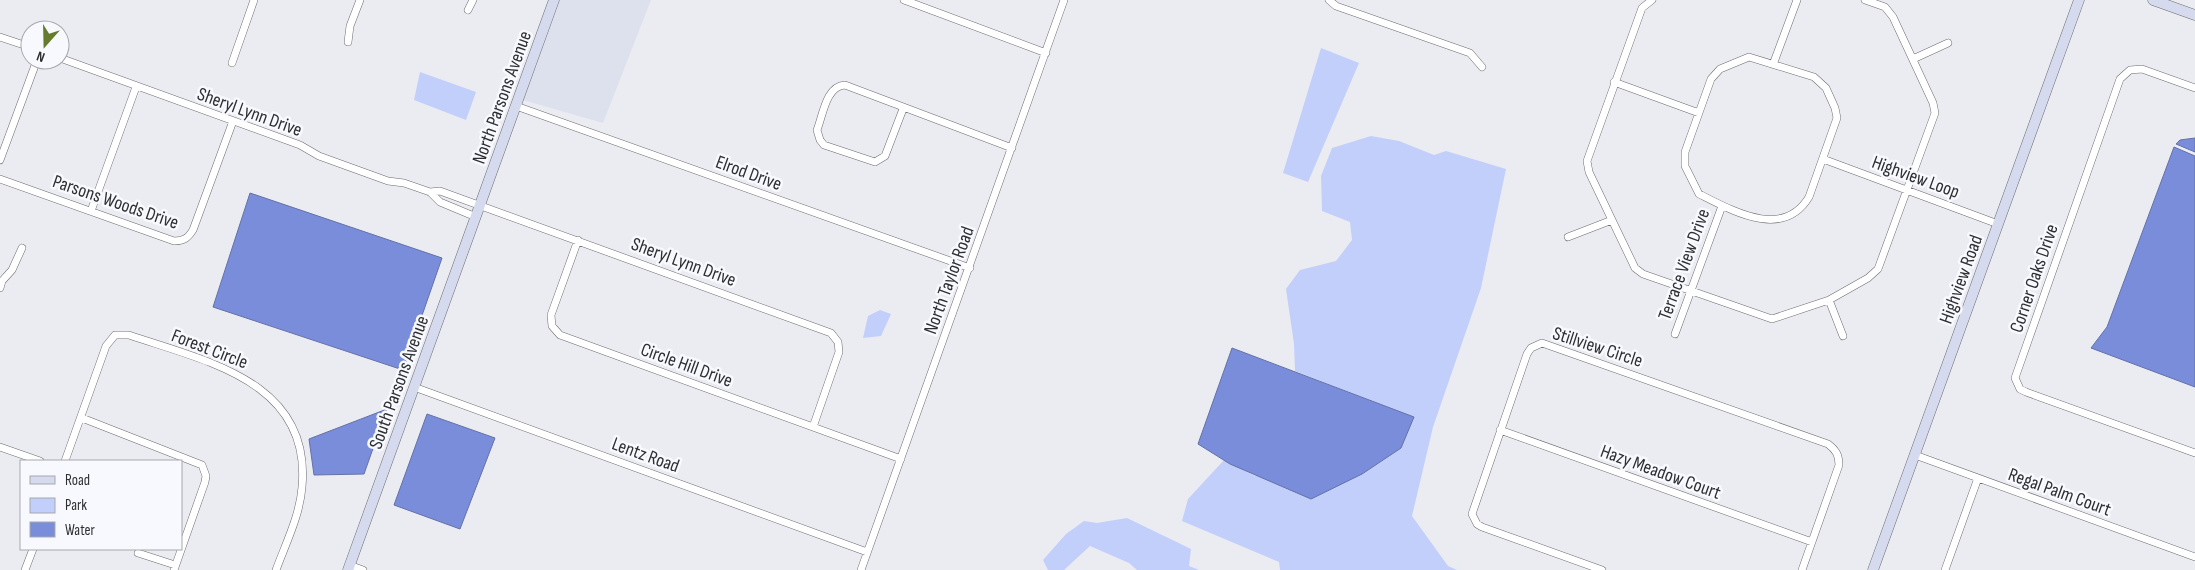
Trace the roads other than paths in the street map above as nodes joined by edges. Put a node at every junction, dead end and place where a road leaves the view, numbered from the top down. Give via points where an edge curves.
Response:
1 (254, 0) edge
2 (360, 0) edge
3 (473, 0) edge
4 (552, 0) edge
5 (904, 0) edge
6 (1064, 0) edge
7 (1329, 0) edge
8 (1652, 0) edge
9 (1796, 0) edge
10 (1865, 0) edge
11 (2079, 0) edge
12 (2153, 0) edge
13 (468, 10) dead end
14 (2195, 15) edge
15 (0, 36) edge
16 (348, 42) dead end
17 (1948, 42) dead end
18 (20, 43) edge
19 (1046, 53) junction
20 (1913, 59) junction
21 (70, 62) edge
22 (1774, 62) junction
23 (232, 63) dead end
24 (1482, 67) dead end
25 (33, 70) edge
26 (1614, 82) junction
27 (136, 87) junction
28 (2195, 88) edge
29 (516, 106) junction
30 (903, 109) junction
31 (1699, 113) junction
32 (233, 121) junction
33 (1012, 148) junction
34 (1823, 159) junction
35 (0, 160) edge
36 (0, 179) edge
37 (1908, 191) junction
38 (430, 192) junction
39 (481, 205) junction
40 (1722, 206) junction
41 (91, 210) junction
42 (476, 217) junction
43 (1612, 220) junction
44 (1998, 224) junction
45 (1568, 237) dead end
46 (578, 240) junction
47 (22, 248) dead end
48 (970, 268) junction
49 (0, 288) edge
50 (1691, 291) junction
51 (1829, 300) junction
52 (1675, 334) dead end
53 (1843, 336) dead end
54 (414, 387) junction
55 (82, 418) junction
56 (813, 427) junction
57 (1500, 430) junction
58 (0, 448) edge
59 (2195, 453) edge
60 (1915, 455) junction
61 (901, 459) junction
62 (37, 460) edge
63 (65, 460) edge
64 (1978, 478) junction
65 (1812, 542) junction
66 (182, 546) edge
67 (33, 550) edge
68 (180, 550) edge
69 (867, 552) junction
70 (138, 553) dead end
71 (2195, 557) edge
72 (348, 567) edge
73 (174, 568) edge
74 (25, 570) edge
75 (276, 570) edge
76 (363, 570) edge
77 (861, 570) edge
78 (1602, 570) edge
79 (1802, 570) edge
80 (1874, 570) edge
81 (1944, 570) edge

1 - 23 street
2 - 16 street
3 - 13 street
4 - 29 street, North Parsons Avenue
5 - 19 street
6 - 19 street, North Taylor Road
7 - 24 street via 1336,6 1470,54
8 - 26 street via 1642,8
9 - 22 street
10 - 20 street via 1885,8 1893,17
11 - 44 street, Highview Road
12 - 14 street
15 - 18 street
17 - 20 street
19 - 33 street, North Taylor Road
20 - 37 street via 1935,113
21 - 27 street, Sheryl Lynn Drive
22 - 31 street via 1750,57 1720,69 1711,79
22 - 34 street via 1814,77 1826,88 1837,118
25 - 35 street
26 - 31 street
26 - 43 street via 1587,161
27 - 32 street, Sheryl Lynn Drive
27 - 41 street
28 - 59 street, Corner Oaks Drive via 2142,69 2130,70 2120,79 2015,378 2020,389 2026,392
29 - 39 street, North Parsons Avenue
29 - 48 street, Elrod Drive
30 - 30 street via 839,85 831,91 817,130 818,136 824,145 875,162 885,156
30 - 33 street
31 - 40 street via 1685,152 1685,166 1699,194
32 - 38 street, Sheryl Lynn Drive via 388,181
32 - 41 street, Parsons Woods Drive via 193,230 186,239 174,240
33 - 48 street, North Taylor Road
34 - 37 street, Highview Loop
34 - 40 street via 1803,208 1775,221 1759,220
36 - 41 street, Parsons Woods Drive
37 - 44 street, Highview Loop
37 - 51 street via 1878,269
38 - 39 street, Sheryl Lynn Drive via 440,191
38 - 42 street, Sheryl Lynn Drive via 440,202
39 - 42 street, South Parsons Avenue
39 - 46 street, Sheryl Lynn Drive
40 - 50 street, Terrace View Drive
42 - 54 street, South Parsons Avenue
43 - 45 street
43 - 50 street via 1635,268 1643,274
44 - 60 street, Highview Road
46 - 56 street, Sheryl Lynn Drive via 831,333 838,342 839,352
46 - 56 street, Circle Hill Drive via 551,315 555,331
47 - 49 street
48 - 61 street, North Taylor Road
50 - 51 street via 1772,320
50 - 52 street, Terrace View Drive
51 - 53 street
54 - 69 street, Lentz Road
54 - 72 street, South Parsons Avenue
55 - 63 street, Forest Circle
55 - 66 street via 202,465 205,482
55 - 75 street, Forest Circle via 106,346 115,335 122,334 231,370 265,392 288,420 295,435 302,468 299,506
56 - 61 street, Circle Hill Drive
57 - 65 street, Hazy Meadow Court
57 - 65 street, Stillview Circle via 1531,348 1542,344 1558,347 1828,444 1838,454 1839,465
57 - 78 street, Stillview Circle via 1473,508 1477,524
58 - 62 street
60 - 64 street, Regal Palm Court
60 - 80 street, Highview Road
61 - 69 street, North Taylor Road
64 - 71 street, Regal Palm Court
64 - 81 street
65 - 79 street, Stillview Circle
67 - 74 street
68 - 73 street
69 - 77 street, North Taylor Road
70 - 73 street
72 - 76 street

